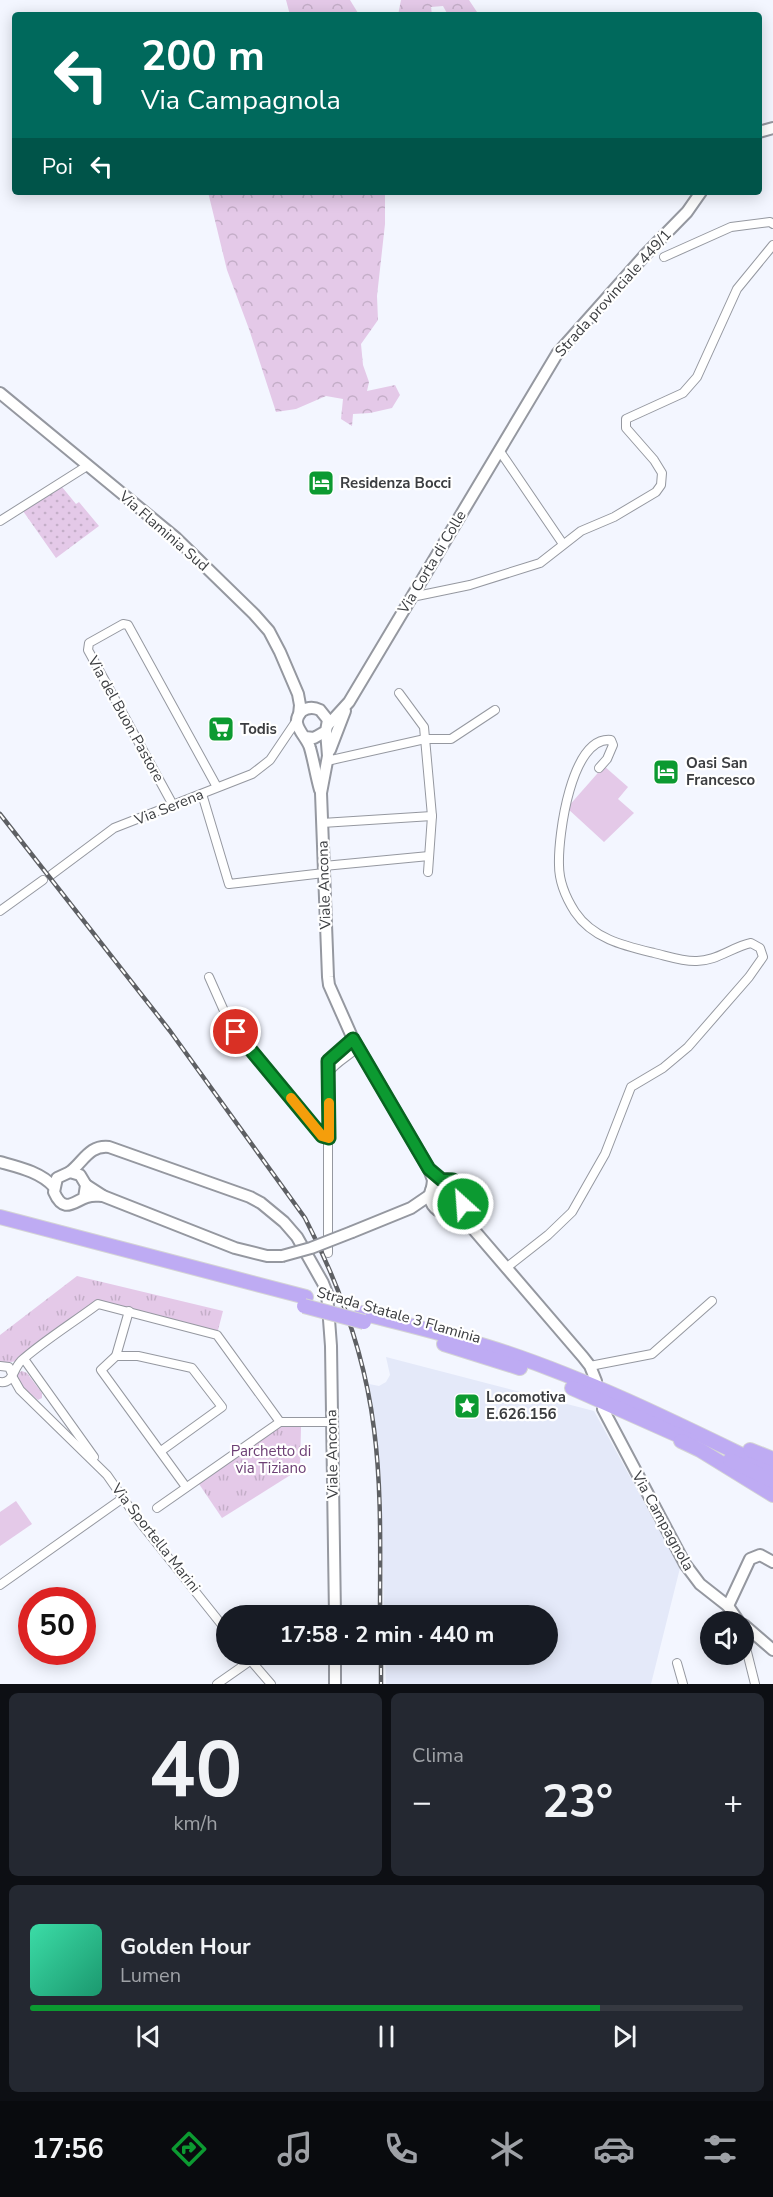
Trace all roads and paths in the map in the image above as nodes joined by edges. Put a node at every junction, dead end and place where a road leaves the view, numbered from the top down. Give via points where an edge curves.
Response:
1 (698, 195) edge
2 (773, 224) edge
3 (773, 246) edge
4 (664, 257) dead end
5 (0, 393) edge
6 (512, 429) joint
7 (499, 450) junction
8 (87, 466) junction
9 (0, 521) edge
10 (563, 544) junction
11 (412, 597) junction
12 (399, 693) dead end
13 (298, 694) junction
14 (351, 698) junction
15 (317, 709) junction
16 (495, 710) dead end
17 (298, 718) junction
18 (327, 728) junction
19 (304, 736) junction
20 (425, 738) junction
21 (283, 739) junction
22 (324, 763) junction
23 (599, 768) dead end
24 (217, 787) junction
25 (202, 794) junction
26 (173, 805) junction
27 (432, 816) junction
28 (322, 823) junction
29 (429, 856) junction
30 (324, 869) junction
31 (428, 872) dead end
32 (51, 875) dead end
33 (44, 880) dead end
34 (0, 911) edge
35 (209, 977) dead end
36 (356, 1043) junction
37 (345, 1058) junction
38 (369, 1066) junction
39 (328, 1073) junction
40 (329, 1138) junction
41 (82, 1160) junction
42 (0, 1161) edge
43 (429, 1169) junction
44 (65, 1173) junction
45 (39, 1175) junction
46 (442, 1180) junction
47 (85, 1182) junction
48 (54, 1187) junction
49 (103, 1196) junction
50 (432, 1197) junction
51 (84, 1198) junction
52 (463, 1204) junction
53 (447, 1214) junction
54 (0, 1217) edge
55 (468, 1223) junction
56 (0, 1225) edge
57 (328, 1253) dead end
58 (506, 1268) junction
59 (712, 1301) dead end
60 (305, 1302) junction
61 (129, 1311) junction
62 (363, 1317) junction
63 (116, 1356) junction
64 (22, 1360) junction
65 (2, 1365) edge
66 (590, 1366) junction
67 (12, 1375) junction
68 (596, 1381) dead end
69 (2, 1383) edge
70 (20, 1390) junction
71 (634, 1403) junction
72 (603, 1409) dead end
73 (640, 1417) junction
74 (280, 1422) junction
75 (332, 1422) junction
76 (161, 1451) junction
77 (773, 1459) edge
78 (773, 1470) edge
79 (107, 1475) junction
80 (773, 1481) edge
81 (186, 1487) junction
82 (773, 1495) edge
83 (123, 1498) junction
84 (157, 1508) dead end
85 (773, 1562) edge
86 (0, 1585) edge
87 (335, 1605) edge
88 (728, 1606) junction
89 (731, 1611) edge
90 (216, 1618) edge
91 (754, 1634) edge
92 (773, 1650) edge
93 (677, 1663) dead end
94 (240, 1665) edge
95 (254, 1665) edge
96 (335, 1665) edge
97 (750, 1665) edge
98 (217, 1684) edge
99 (271, 1684) edge
100 (335, 1684) edge
101 (683, 1684) edge
102 (755, 1684) edge

1 - 6 main road, Strada provinciale 449/1 via 687,212 563,346
2 - 4 street via 730,227
3 - 10 street via 737,289 697,378 683,393 626,419 626,428 662,473 661,485 656,492
5 - 8 main road, Via Flaminia Sud
6 - 7 main road, Via Corta di Colle
7 - 10 street
7 - 11 main road, Via Corta di Colle
8 - 9 street
8 - 13 main road, Via Flaminia Sud via 176,538 254,614 276,643
10 - 11 street via 540,562 470,585
11 - 14 main road, Via Corta di Colle
12 - 20 street via 424,727
13 - 15 main road, Via Flaminia Sud
13 - 17 main road, Via Flaminia Sud
14 - 15 main road, Via Corta di Colle via 334,708
14 - 18 main road, Via Corta di Colle
14 - 22 main road, Viale Ancona
15 - 17 main road via 307,708
15 - 18 main road, Via Flaminia Sud via 326,715
16 - 20 street via 451,739
17 - 19 main road, Via Flaminia Sud via 298,728
17 - 21 street, Via Serena
18 - 19 main road via 319,737
18 - 22 main road, Viale Ancona
19 - 21 street via 293,734
19 - 22 main road, Viale Ancona
20 - 22 street
20 - 27 street
21 - 24 street, Via Serena via 263,767
22 - 28 main road, Viale Ancona
23 - 58 street via 611,752 611,740 595,742 567,795 559,865 564,889 576,913 592,929 615,942 671,957 704,960 751,943 760,948 763,957 688,1047 632,1087 605,1154 573,1212
24 - 25 street, Via Serena
24 - 26 street, Via del Buon Pastore via 128,625 123,624 88,643 88,650
25 - 26 street, Via Serena
25 - 30 street via 229,884
26 - 32 street, Via Serena via 114,828
27 - 28 street
27 - 29 street
28 - 30 main road, Viale Ancona
29 - 30 street
29 - 31 street
30 - 36 main road, Viale Ancona via 327,977
33 - 34 street
35 - 40 street via 229,1022 322,1136
36 - 37 street
36 - 38 main road
36 - 39 street via 328,1061
37 - 38 street
37 - 39 street
38 - 43 main road
39 - 40 street
40 - 57 street
41 - 44 main road, Viale Ancona
41 - 47 main road
41 - 75 main road, Viale Ancona via 96,1148 109,1147 250,1197 273,1212 297,1237 327,1293
42 - 45 main road
43 - 46 main road
43 - 50 main road
44 - 45 main road
44 - 47 main road via 75,1173
44 - 48 main road
45 - 48 main road
46 - 50 main road
46 - 52 main road via 458,1183 464,1192
47 - 49 main road
47 - 51 main road
48 - 51 main road via 56,1197 64,1204 75,1204
49 - 50 main road, bridge via 235,1248 267,1256 311,1248
49 - 51 main road
50 - 53 main road via 442,1213
52 - 53 main road
52 - 55 main road
53 - 55 main road
54 - 60 highway, Strada Statale 3 Flaminia
55 - 58 main road
56 - 60 highway, Strada Statale 3 Flaminia
58 - 66 main road
59 - 66 street via 652,1354
60 - 62 highway, Strada Statale 3 Flaminia, bridge
61 - 63 street
61 - 64 street via 98,1305
61 - 74 street via 217,1335
62 - 71 highway, Strada Statale 3 Flaminia via 509,1354
62 - 73 highway, Strada Statale 3 Flaminia via 512,1365
63 - 76 street via 101,1370
63 - 76 street via 138,1356 192,1368 222,1407
64 - 65 street
64 - 67 street
64 - 79 street, Via Sportella Marini
65 - 67 street, Via Sportella Marini
66 - 68 main road
67 - 69 street, Via Sportella Marini
67 - 70 street, Via Sportella Marini
69 - 70 street, Via Sportella Marini
70 - 79 street, Via Sportella Marini
71 - 77 highway
71 - 78 highway, Strada Statale 3 Flaminia
72 - 88 main road, Via Campagnola via 686,1564 700,1584
73 - 80 highway, Strada Statale 3 Flaminia
73 - 82 highway
74 - 75 street
74 - 81 street
75 - 87 main road, Viale Ancona
76 - 81 street
79 - 83 street, Via Sportella Marini
81 - 84 street
83 - 86 street
83 - 90 street, Via Sportella Marini
85 - 88 main road via 760,1555 750,1559
88 - 89 main road, Via Campagnola
91 - 92 main road
93 - 101 street
94 - 98 street
95 - 99 street
96 - 100 main road
97 - 102 street

